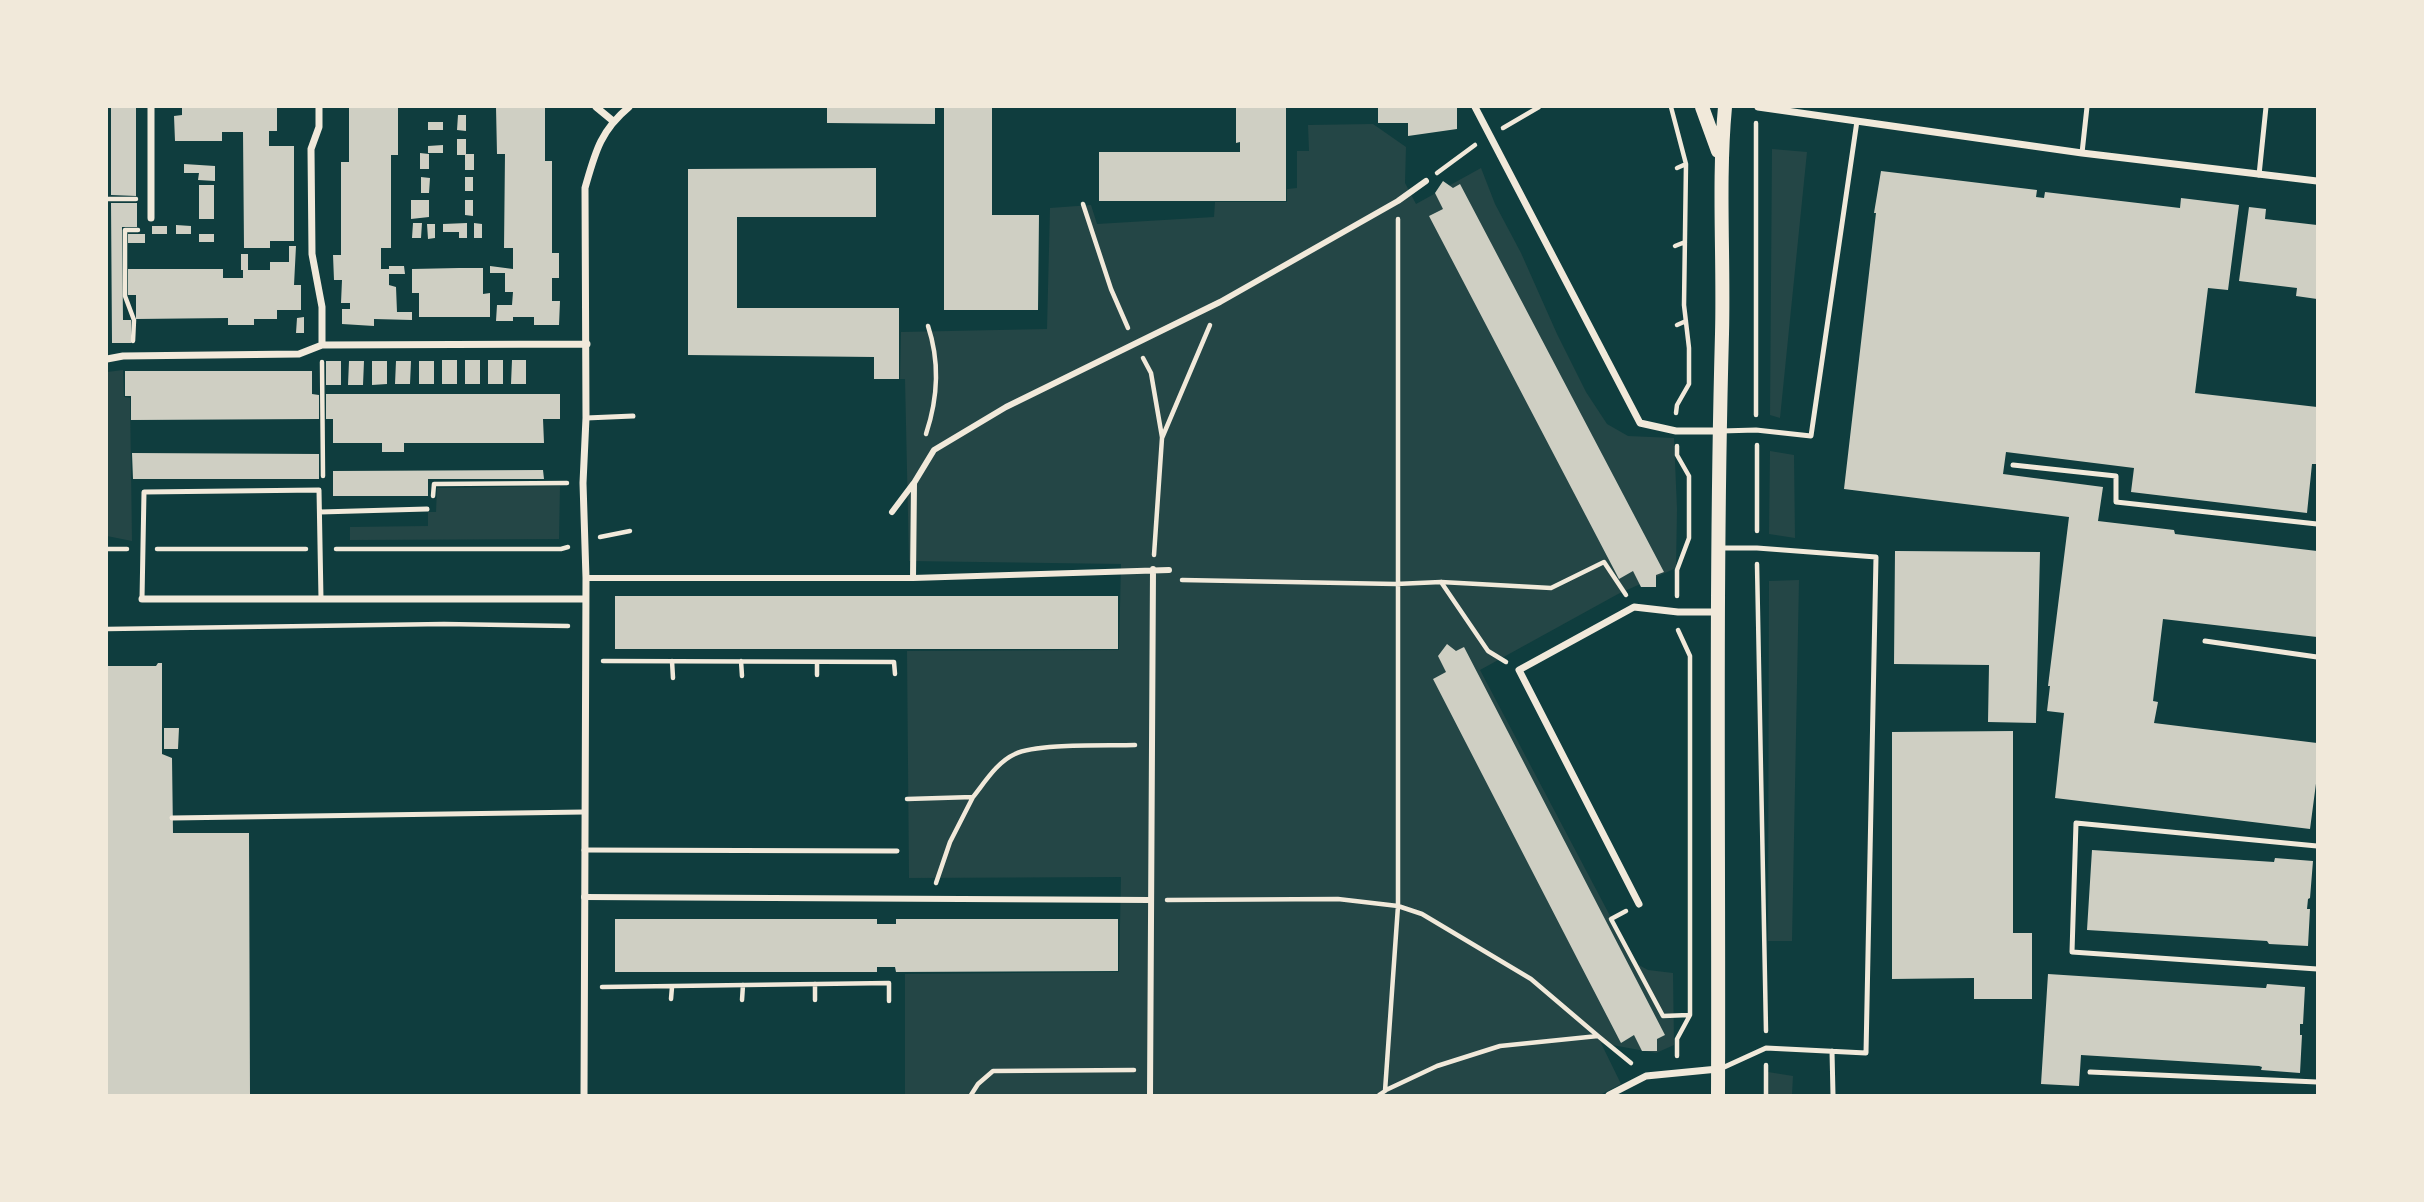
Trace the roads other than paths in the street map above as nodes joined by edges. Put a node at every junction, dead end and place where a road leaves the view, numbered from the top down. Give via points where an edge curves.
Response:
1 (151, 107) edge
2 (319, 107) edge
3 (596, 107) edge
4 (629, 107) edge
5 (1475, 107) edge
6 (1702, 107) edge
7 (1725, 107) edge
8 (1758, 107) edge
9 (2087, 107) edge
10 (2266, 107) edge
11 (613, 121) junction
12 (1857, 121) junction
13 (2082, 153) junction
14 (1720, 157) junction
15 (2259, 175) junction
16 (1426, 181) dead end
17 (2317, 181) edge
18 (151, 218) road end
19 (587, 344) junction
20 (322, 345) junction
21 (107, 359) edge
22 (632, 416) dead end
23 (586, 418) junction
24 (1719, 431) junction
25 (2013, 465) dead end
26 (914, 483) junction
27 (427, 509) road end
28 (320, 512) junction
29 (891, 512) dead end
30 (2317, 524) edge
31 (1717, 548) junction
32 (1153, 569) junction
33 (1170, 570) road end
34 (586, 578) junction
35 (913, 578) junction
36 (142, 599) joint
37 (321, 599) junction
38 (584, 599) junction
39 (1717, 612) junction
40 (2205, 641) dead end
41 (2317, 657) edge
42 (584, 812) junction
43 (172, 818) dead end
44 (2317, 846) edge
45 (584, 849) junction
46 (897, 851) dead end
47 (584, 897) junction
48 (1150, 900) junction
49 (1639, 904) road end
50 (2317, 969) edge
51 (1832, 1051) junction
52 (1718, 1069) junction
53 (2090, 1072) dead end
54 (2317, 1082) edge
55 (584, 1095) edge
56 (1150, 1095) edge
57 (1609, 1095) edge
58 (1718, 1095) edge
59 (1833, 1095) edge

1 - 18 street
2 - 20 street via 319,127 311,149 312,254 322,307
3 - 11 street
4 - 11 street
5 - 24 street via 1640,424 1676,431
6 - 14 main road
7 - 14 main road
8 - 12 street
9 - 13 lane
10 - 15 lane
11 - 19 street via 595,152 585,188
12 - 13 street
12 - 24 lane via 1811,436
13 - 15 street
14 - 24 main road via 1723,307
15 - 17 street
16 - 26 street via 1220,302 1006,407 934,450
19 - 20 street
19 - 23 street
20 - 21 street via 299,354
22 - 23 lane
23 - 34 street
24 - 31 main road
25 - 30 lane via 2116,476 2116,502
26 - 29 street
26 - 35 street
27 - 28 lane
28 - 36 lane via 319,490 144,492
28 - 37 lane
31 - 39 main road
31 - 51 lane via 1876,557 1866,1053
32 - 33 street
32 - 35 street
32 - 48 street
34 - 35 street
34 - 38 street
36 - 37 street
37 - 38 street
38 - 42 street
39 - 49 street via 1634,607 1519,670
39 - 52 main road
40 - 41 lane
42 - 43 lane
42 - 45 street
44 - 50 lane via 2076,822 2072,952
45 - 46 lane
45 - 47 street
47 - 48 street
47 - 55 street
48 - 56 street
51 - 52 lane via 1766,1048
51 - 59 lane
52 - 57 street via 1646,1076
52 - 58 main road
53 - 54 lane

